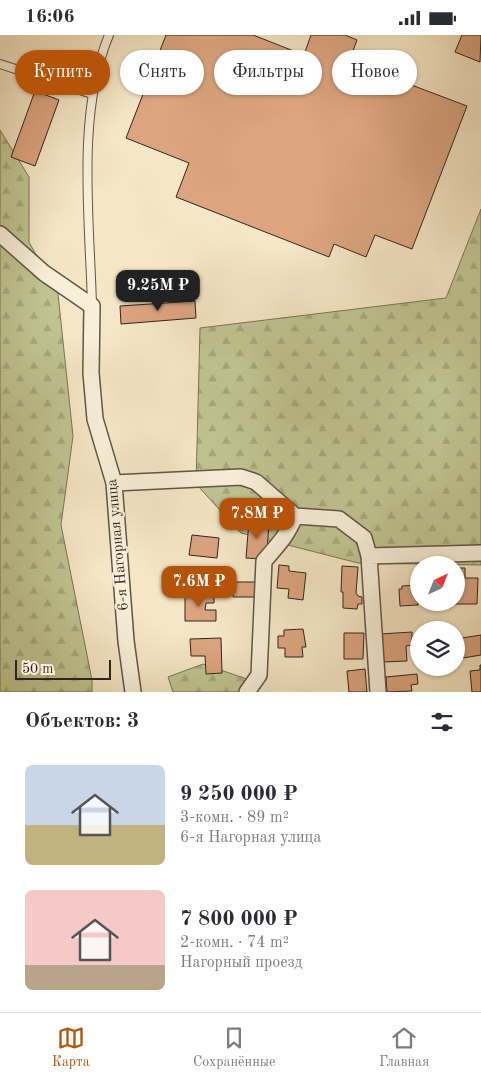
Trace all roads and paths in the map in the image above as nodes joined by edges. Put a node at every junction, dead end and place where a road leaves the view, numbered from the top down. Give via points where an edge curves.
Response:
1 (109, 35) edge
2 (102, 50) edge
3 (0, 64) edge
4 (15, 69) edge
5 (92, 95) edge
6 (0, 235) edge
7 (92, 306) junction
8 (114, 483) junction
9 (295, 516) junction
10 (481, 553) edge
11 (369, 556) junction
12 (133, 692) edge
13 (247, 692) edge
14 (378, 692) edge

1 - 2 lane
3 - 4 lane
5 - 7 lane via 88,141
6 - 7 street via 44,273
7 - 8 street, 6-я Нагорная улица via 91,373 96,419
8 - 9 street via 241,477 256,482
8 - 12 street, 6-я Нагорная улица
9 - 11 street via 339,519 364,538
9 - 13 street via 290,530 264,561 259,675
10 - 11 street
11 - 14 street

